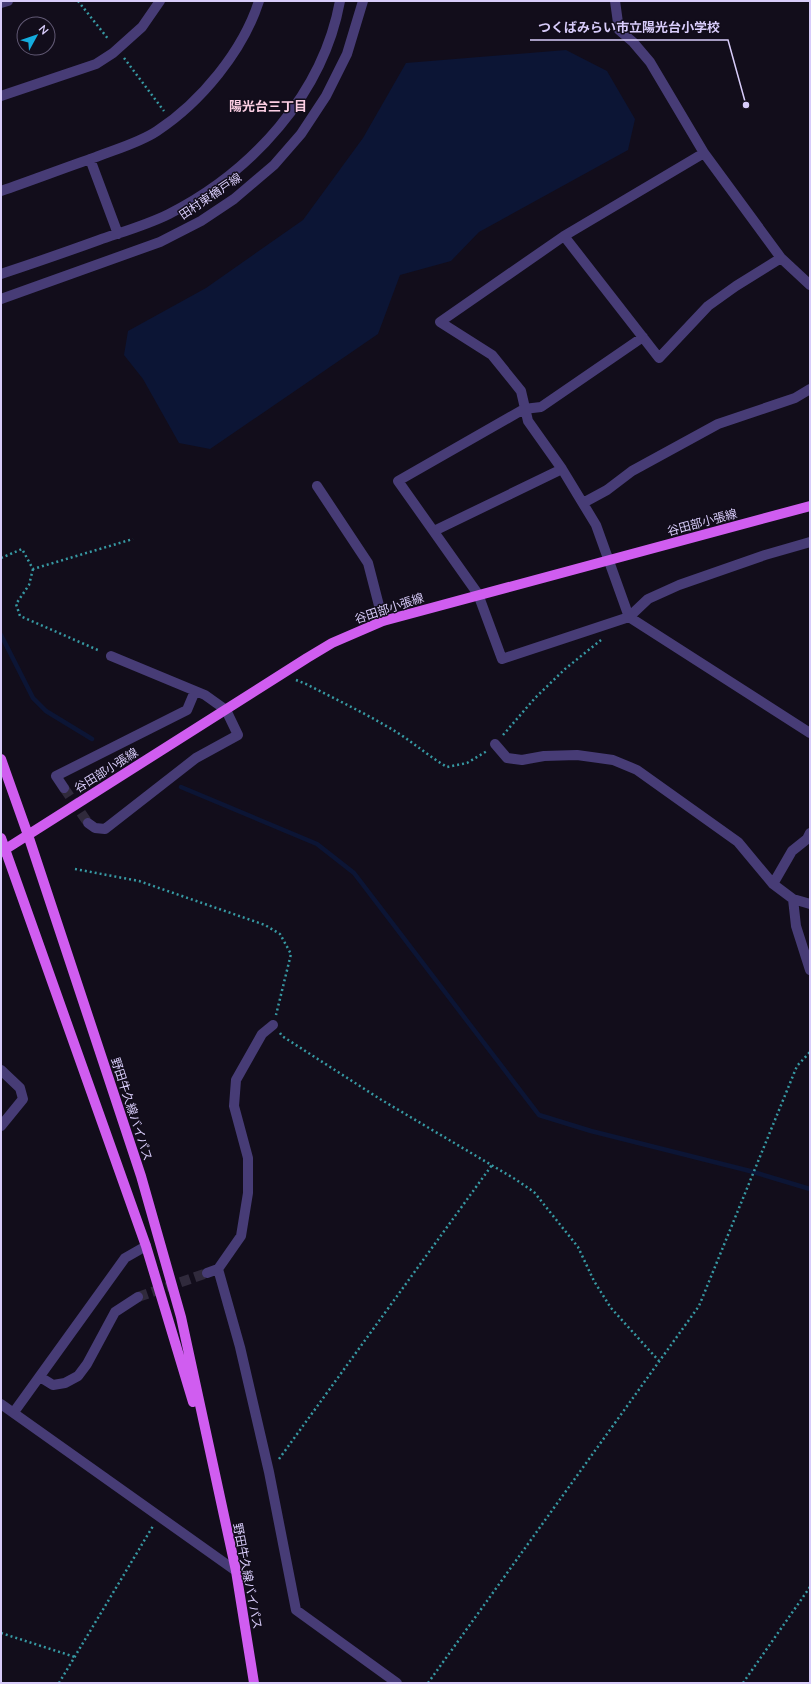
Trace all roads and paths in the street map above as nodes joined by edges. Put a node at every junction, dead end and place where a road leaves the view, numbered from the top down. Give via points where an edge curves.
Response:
1 (8, 1) edge
2 (160, 1) edge
3 (259, 1) edge
4 (340, 1) edge
5 (363, 1) edge
6 (616, 1) edge
7 (1, 3) edge
8 (1, 96) edge
9 (704, 153) junction
10 (90, 159) junction
11 (1, 191) edge
12 (118, 234) junction
13 (564, 236) junction
14 (781, 258) junction
15 (1, 274) edge
16 (810, 285) edge
17 (1, 299) edge
18 (643, 337) junction
19 (810, 388) edge
20 (524, 409) junction
21 (562, 469) junction
22 (317, 486) dead end
23 (583, 504) junction
24 (809, 509) edge
25 (434, 531) junction
26 (132, 539) dead end
27 (810, 542) edge
28 (1, 558) edge
29 (610, 560) junction
30 (33, 569) junction
31 (478, 594) junction
32 (629, 617) junction
33 (383, 621) junction
34 (606, 636) dead end
35 (111, 656) joint
36 (282, 674) junction
37 (195, 691) junction
38 (226, 710) junction
39 (810, 733) edge
40 (495, 744) junction
41 (1, 759) edge
42 (64, 788) tunnel mouth
43 (88, 823) tunnel mouth
44 (810, 833) edge
45 (28, 835) junction
46 (1, 838) edge
47 (3, 850) edge
48 (75, 869) dead end
49 (773, 884) junction
50 (793, 899) junction
51 (810, 904) edge
52 (810, 970) edge
53 (273, 1025) junction
54 (810, 1052) edge
55 (1, 1070) edge
56 (1, 1126) edge
57 (492, 1165) junction
58 (146, 1246) junction
59 (218, 1269) junction
60 (207, 1273) tunnel mouth
61 (138, 1297) tunnel mouth
62 (659, 1361) junction
63 (40, 1377) junction
64 (1, 1404) edge
65 (14, 1412) junction
66 (269, 1472) junction
67 (214, 1475) junction
68 (159, 1516) junction
69 (236, 1571) junction
70 (810, 1587) edge
71 (1, 1633) edge
72 (75, 1657) junction
73 (59, 1683) edge
74 (254, 1683) edge
75 (396, 1683) edge
76 (428, 1683) edge
77 (743, 1683) edge

1 - 7 street
2 - 8 street via 142,27 114,53 96,64
3 - 10 street via 243,38 225,66 192,104 157,131 127,146
4 - 12 street, 田村東楢戸線 via 337,18 324,54 309,84 286,118 262,146 240,168 191,202 169,214
5 - 17 street, 田村東楢戸線 via 347,54 302,134 274,165 234,199 201,221 160,242
6 - 9 street via 619,30 650,62
9 - 13 street
9 - 14 street
10 - 11 street
10 - 12 street
12 - 15 street, 田村東楢戸線
13 - 18 street
13 - 20 street via 440,322 492,355 521,391
14 - 16 street
14 - 18 street via 708,306 659,358
18 - 20 street via 541,407
19 - 23 street via 795,398 718,424 632,471
20 - 21 street via 528,421
20 - 25 street via 398,481
21 - 23 street
21 - 25 street
22 - 33 street via 368,563
23 - 29 street via 596,525
24 - 29 main road, 谷田部小張線
25 - 31 street
26 - 30 path
27 - 32 street via 678,585 648,599
28 - 30 path via 22,549
29 - 31 main road, 谷田部小張線
29 - 32 street
30 - 35 path via 29,585 16,604 20,616
31 - 32 street via 502,659
31 - 33 main road, 谷田部小張線
32 - 39 street
33 - 36 main road, 谷田部小張線 via 332,643
34 - 40 path via 565,669 535,698
35 - 37 street
36 - 38 main road, 谷田部小張線
36 - 40 path via 377,721 447,767 467,764
37 - 38 street
37 - 42 street via 188,710 56,776
38 - 43 street via 238,735 196,758 105,829 96,828
38 - 45 main road, 谷田部小張線
40 - 49 street via 507,758 522,760 577,755 613,760 637,770 738,842
41 - 45 main road, 野田牛久線バイパス
44 - 49 street via 807,839 792,851
45 - 47 main road, 谷田部小張線
45 - 67 main road, 野田牛久線バイパス via 143,1183 181,1317
46 - 47 main road, 野田牛久線バイパス
47 - 58 main road, 野田牛久線バイパス
48 - 53 path via 139,881 265,925 280,934 291,954
49 - 50 street
50 - 51 street
50 - 52 street via 796,926
53 - 57 path via 282,1036 380,1099
53 - 59 street via 262,1034 236,1080 234,1106 248,1158 248,1193 241,1236
54 - 62 path via 798,1066 699,1306
55 - 56 street via 20,1088 24,1099
57 - 62 path via 534,1192 578,1247 594,1281 611,1308
57 - 66 path
58 - 63 street via 125,1258
58 - 67 main road, 野田牛久線バイパス
59 - 60 street
59 - 66 street via 240,1347
61 - 63 street via 115,1312 78,1376 65,1383 53,1385
62 - 76 path
63 - 65 street
64 - 65 street
65 - 68 street
66 - 75 street via 296,1610
67 - 69 main road, 野田牛久線バイパス
68 - 69 street
68 - 72 path
69 - 74 main road, 野田牛久線バイパス
70 - 77 path
71 - 72 path
72 - 73 path

